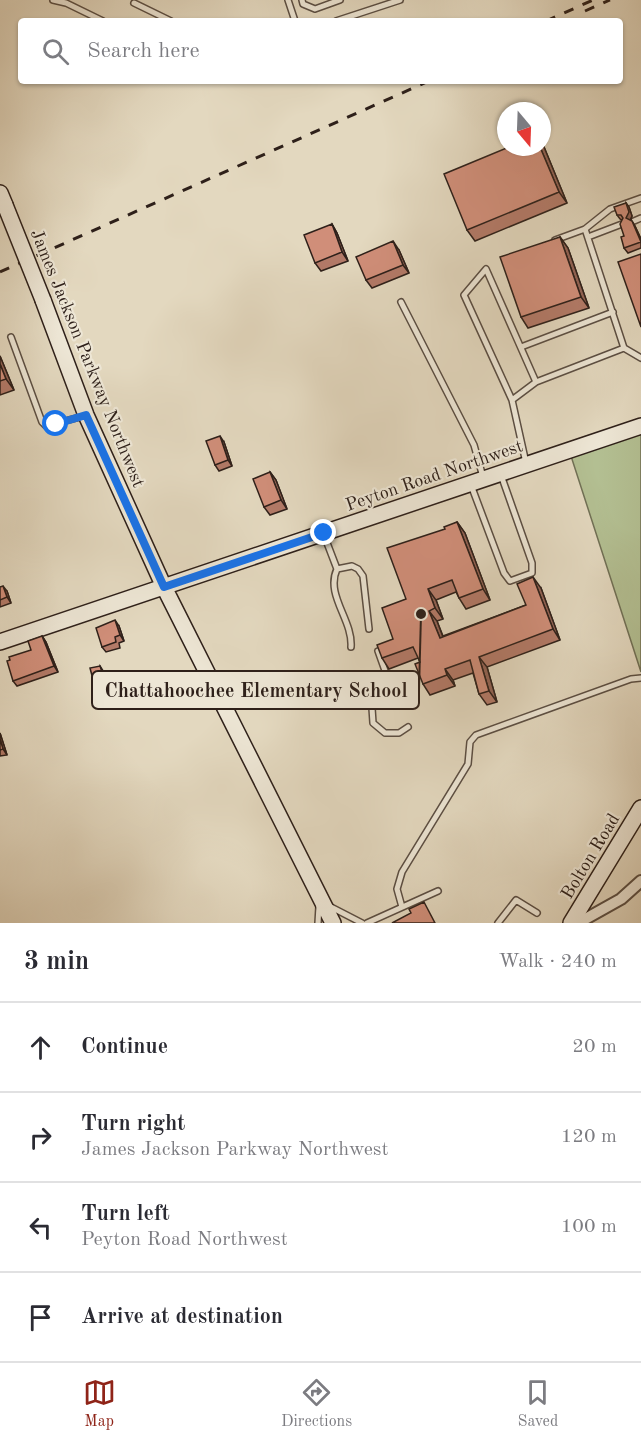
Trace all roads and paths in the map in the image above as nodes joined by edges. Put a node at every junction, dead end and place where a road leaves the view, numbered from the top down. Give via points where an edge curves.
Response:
1 (53, 0) edge
2 (288, 0) edge
3 (302, 0) edge
4 (340, 0) edge
5 (400, 0) edge
6 (134, 3) dead end
7 (97, 18) edge
8 (165, 18) edge
9 (294, 18) edge
10 (345, 18) edge
11 (641, 198) edge
12 (2, 199) edge
13 (641, 218) edge
14 (634, 221) edge
15 (622, 225) edge
16 (585, 229) junction
17 (588, 237) junction
18 (544, 244) edge
19 (401, 302) dead end
20 (613, 312) junction
21 (11, 337) dead end
22 (521, 347) junction
23 (624, 348) junction
24 (641, 358) edge
25 (536, 382) junction
26 (512, 400) junction
27 (86, 415) junction
28 (641, 426) edge
29 (527, 464) junction
30 (500, 473) junction
31 (477, 481) junction
32 (324, 533) junction
33 (337, 569) junction
34 (164, 587) junction
35 (369, 629) dead end
36 (0, 642) edge
37 (351, 647) dead end
38 (378, 651) edge
39 (641, 678) edge
40 (401, 695) dead end
41 (372, 708) dead end
42 (408, 727) dead end
43 (641, 808) edge
44 (641, 881) edge
45 (438, 891) dead end
46 (321, 899) junction
47 (402, 907) junction
48 (537, 913) dead end
49 (318, 923) edge
50 (333, 923) edge
51 (362, 923) edge
52 (367, 923) edge
53 (498, 923) edge
54 (571, 923) edge
55 (578, 923) edge

1 - 7 lane
2 - 9 lane
3 - 4 lane via 315,9
5 - 10 lane
6 - 8 lane
11 - 16 lane via 610,209
12 - 27 main road, James Jackson Parkway Northwest, bridge
13 - 14 lane
15 - 17 lane
16 - 17 lane
16 - 18 lane
17 - 20 lane
19 - 31 lane via 474,445
20 - 22 lane
20 - 23 lane
21 - 27 lane via 42,422 46,426
22 - 25 lane
22 - 26 lane via 486,269 464,296
23 - 24 lane
23 - 25 lane
25 - 26 lane
26 - 29 lane
27 - 34 main road, James Jackson Parkway Northwest
28 - 29 main road, Peyton Road Northwest
29 - 30 main road, Peyton Road Northwest
30 - 31 main road, Peyton Road Northwest
30 - 31 lane via 532,563 532,573 510,581 504,573
31 - 32 main road, Peyton Road Northwest
32 - 33 lane
32 - 34 main road, Peyton Road Northwest
33 - 35 lane via 352,566 363,576
33 - 37 lane via 333,578 335,594 352,636
34 - 36 main road, Peyton Road Northwest
34 - 46 main road, James Jackson Parkway Northwest
38 - 40 lane via 389,682
39 - 47 lane via 476,735 470,742 468,764 402,872 397,889
41 - 42 lane via 374,723 384,733 399,733
43 - 54 main road, Bolton Road
44 - 55 street via 621,898
45 - 47 lane
46 - 49 lane
46 - 50 main road, James Jackson Parkway Northwest
46 - 51 lane
47 - 52 lane
48 - 53 lane via 516,900

